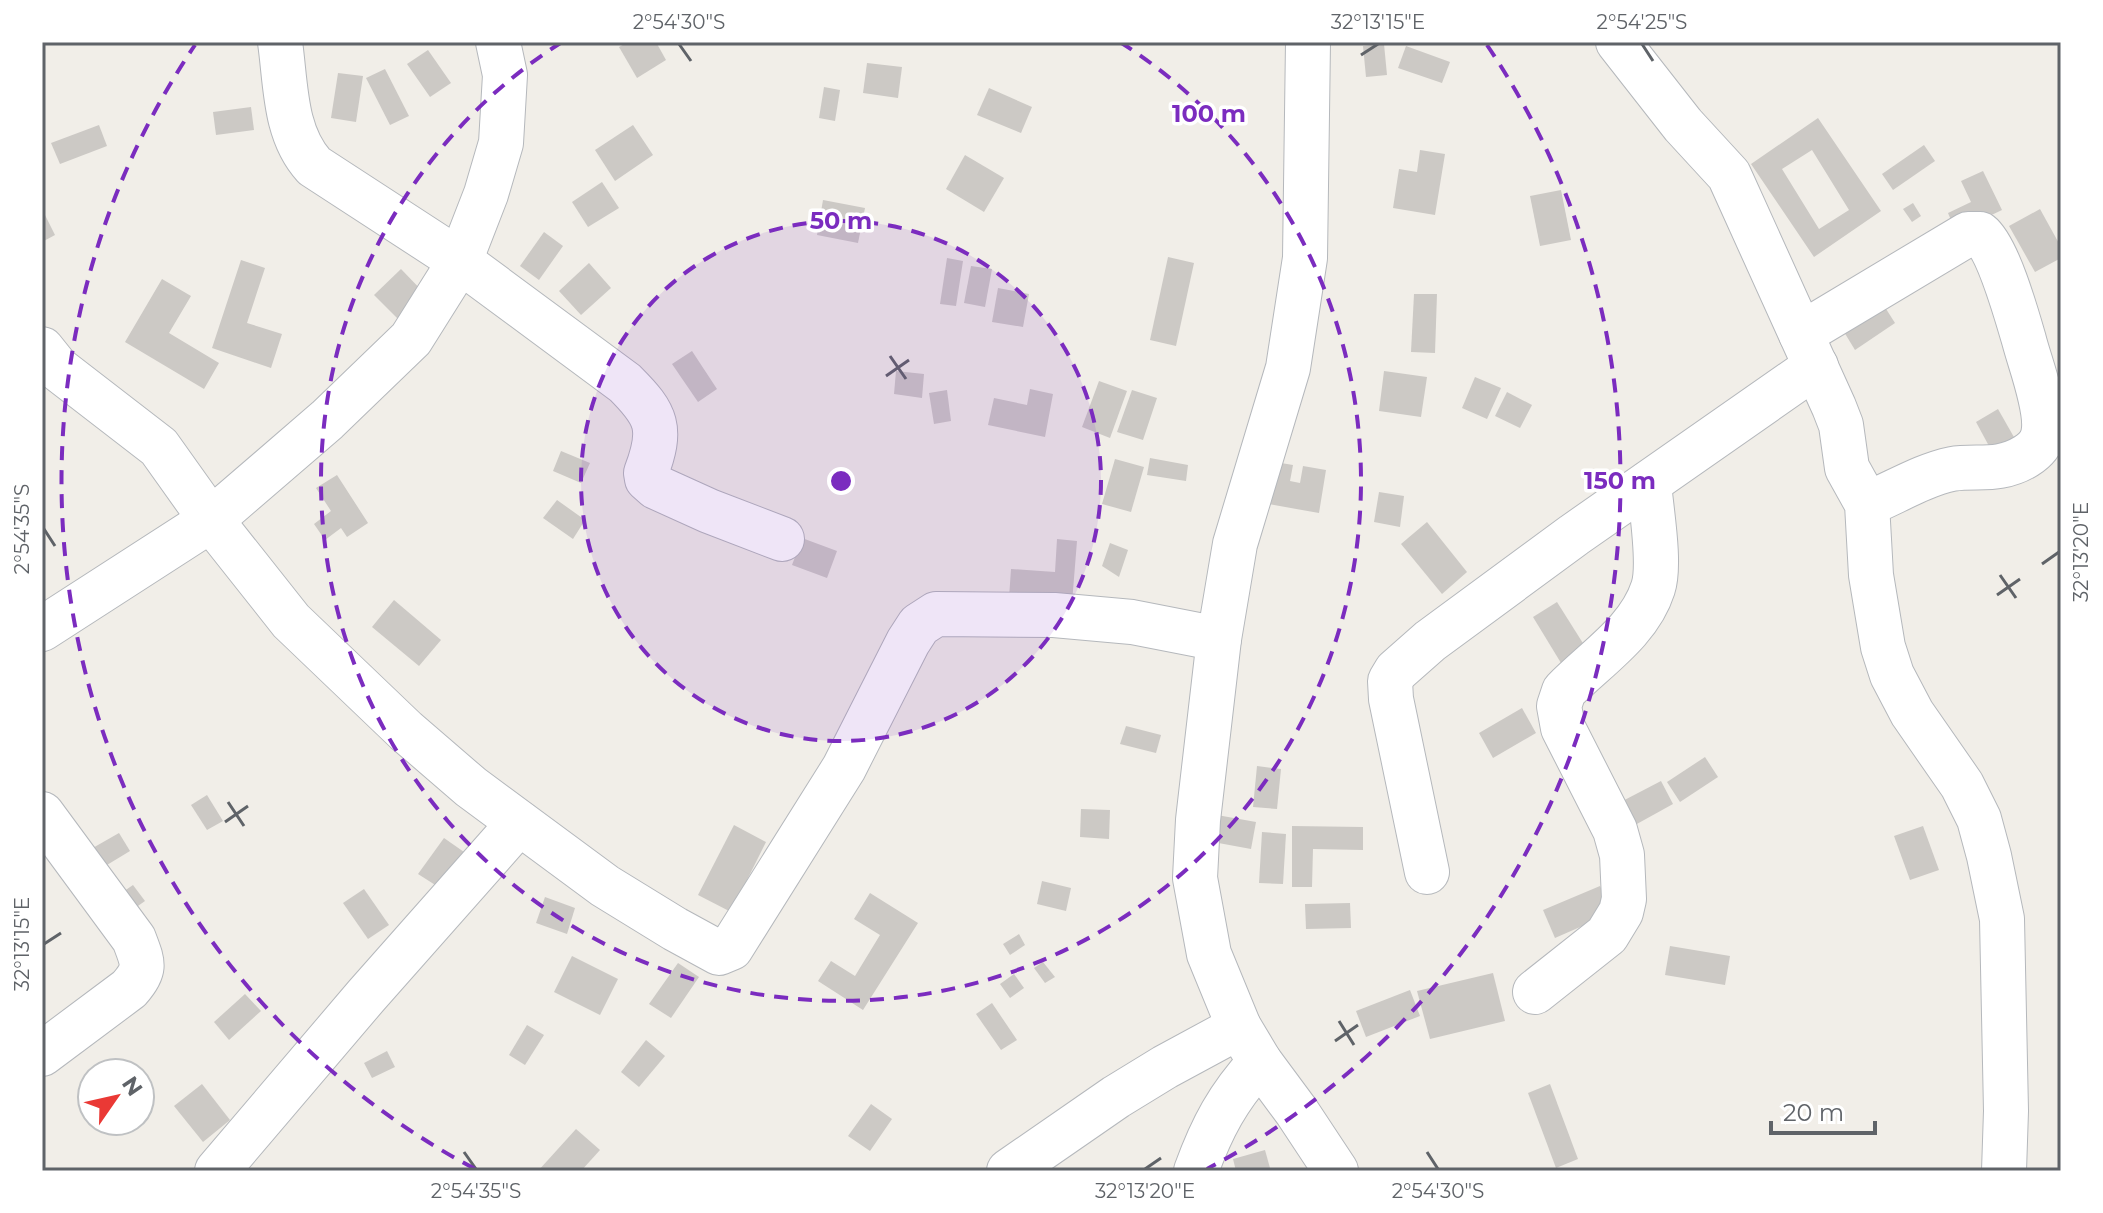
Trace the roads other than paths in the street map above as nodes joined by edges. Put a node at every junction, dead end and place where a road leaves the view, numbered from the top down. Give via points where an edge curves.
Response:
1 (280, 42) edge
2 (498, 42) edge
3 (1308, 42) edge
4 (1618, 42) edge
5 (460, 261) junction
6 (1808, 350) junction
7 (47, 364) edge
8 (1649, 483) junction
9 (1867, 504) junction
10 (211, 520) junction
11 (782, 539) dead end
12 (42, 629) edge
13 (1219, 639) junction
14 (42, 814) edge
15 (519, 823) junction
16 (1427, 872) dead end
17 (1535, 992) dead end
18 (1250, 1045) junction
19 (42, 1054) edge
20 (217, 1171) edge
21 (1009, 1171) edge
22 (1196, 1171) edge
23 (1336, 1171) edge
24 (2004, 1171) edge

1 - 5 street via 292,129 306,157
2 - 5 street via 505,75 501,143
3 - 13 street via 1305,258 1288,368 1235,544
4 - 6 street via 1729,175
5 - 10 street via 411,339
5 - 11 street via 646,404 656,425 646,473 651,484
6 - 8 street
6 - 9 street via 1841,425 1847,468
6 - 9 street via 1968,234 1980,234 1990,245 2021,329 2044,434 2018,461 1949,469
7 - 10 street via 159,447
8 - 16 street via 1430,641 1390,681
8 - 17 street via 1654,586 1638,619 1564,691 1559,706 1563,728 1615,830 1624,899 1607,935
9 - 24 street via 1871,575 1892,675 1979,819 1997,894 2002,919
10 - 12 street
10 - 15 street via 291,621 348,678
13 - 15 street via 1132,622 1054,615 927,618 908,642 844,768 725,952 707,948 605,886
13 - 18 street via 1195,878 1209,954
14 - 19 street via 134,939 143,962 129,989
15 - 20 street
18 - 21 street via 1165,1067
18 - 22 street
18 - 23 street

